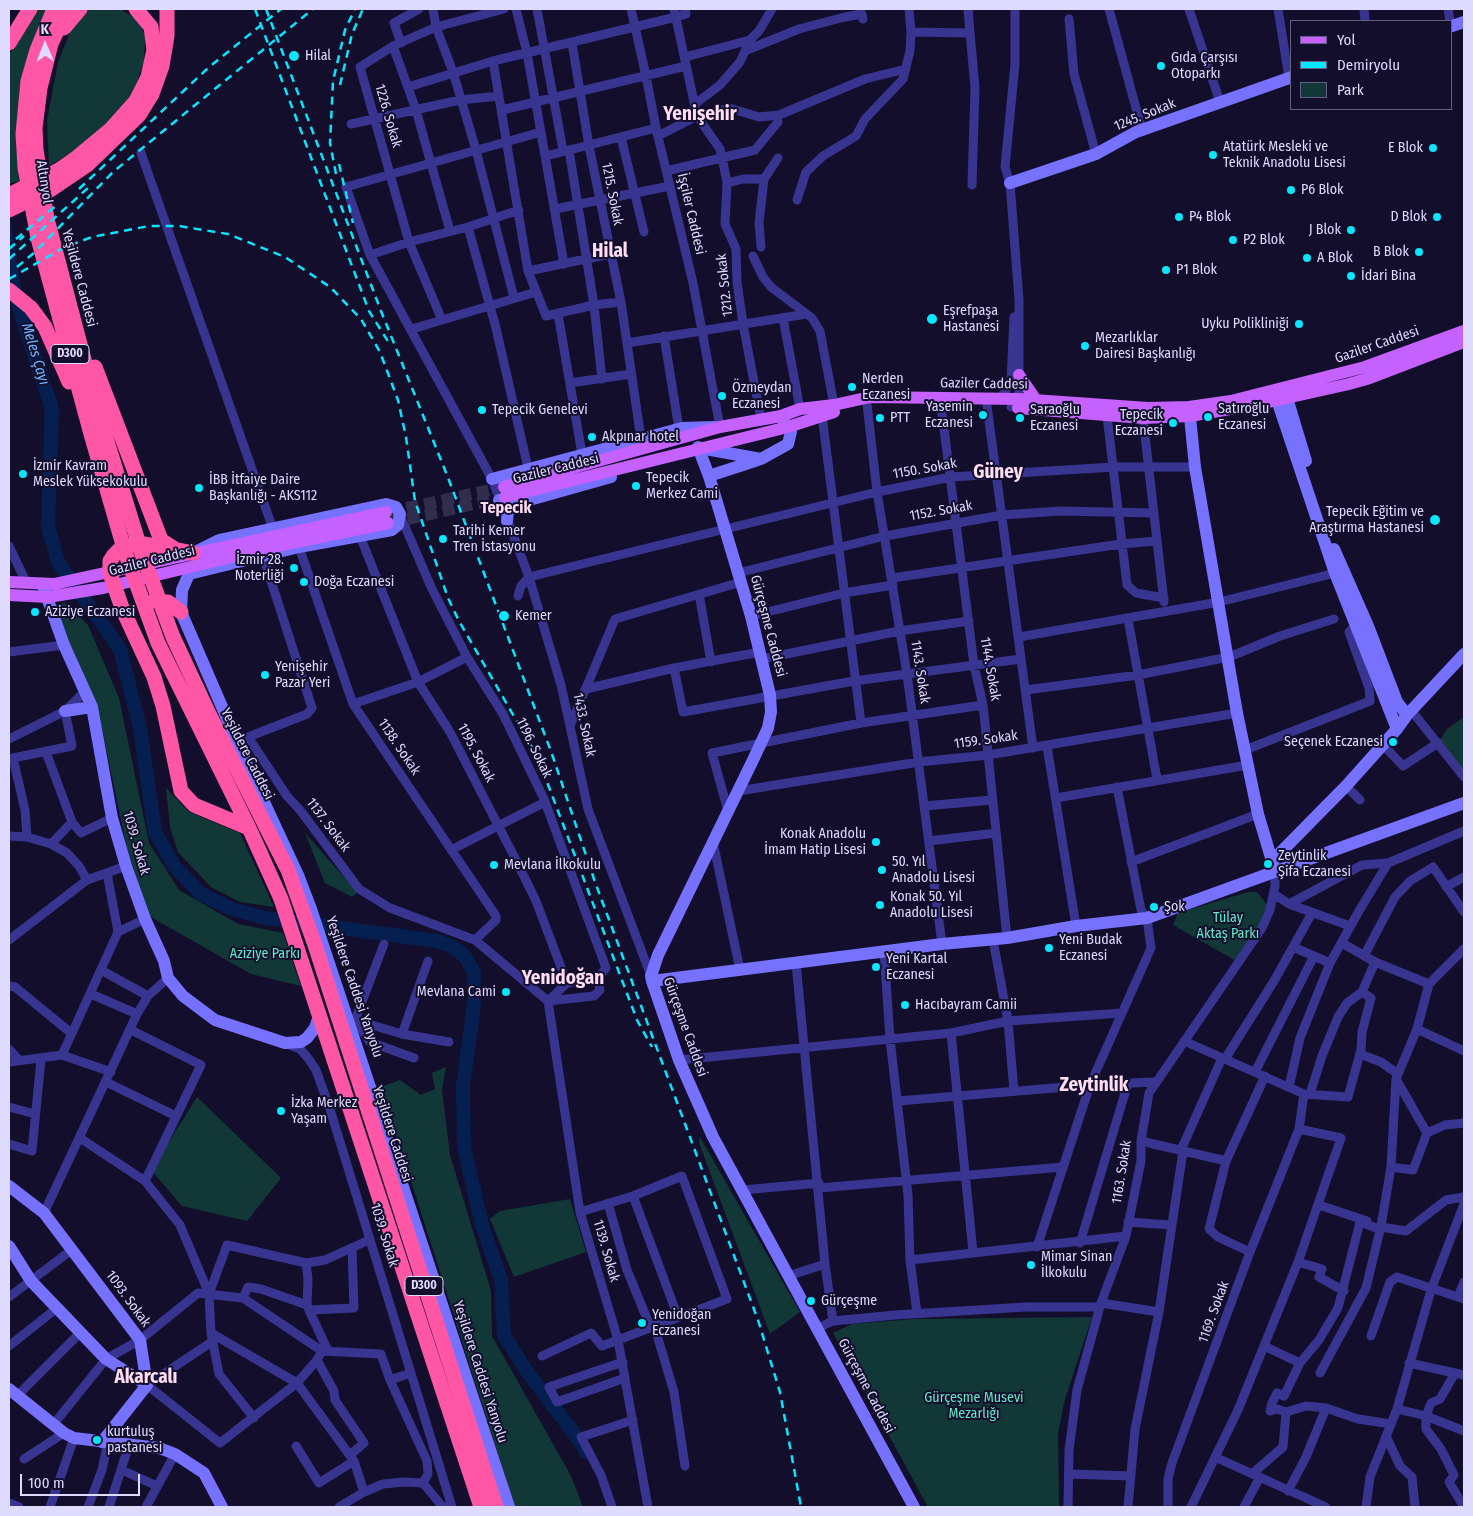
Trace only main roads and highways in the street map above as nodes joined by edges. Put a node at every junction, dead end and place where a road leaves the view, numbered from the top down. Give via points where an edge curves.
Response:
1 (30, 9) edge
2 (54, 9) edge
3 (67, 9) edge
4 (80, 9) edge
5 (136, 9) edge
6 (167, 9) edge
7 (9, 43) edge
8 (51, 44) junction
9 (1290, 77) edge
10 (31, 166) junction
11 (1010, 183) road end
12 (9, 205) edge
13 (48, 274) joint
14 (63, 284) junction
15 (9, 290) edge
16 (1464, 332) edge
17 (1464, 342) edge
18 (1019, 375) road end
19 (1279, 395) junction
20 (1036, 400) junction
21 (992, 402) junction
22 (1015, 403) junction
23 (1189, 412) junction
24 (780, 416) junction
25 (788, 426) junction
26 (720, 427) junction
27 (91, 434) junction
28 (698, 447) junction
29 (761, 459) junction
30 (709, 476) junction
31 (492, 479) tunnel mouth
32 (503, 495) junction
33 (519, 503) junction
34 (389, 521) junction
35 (508, 521) road end
36 (177, 550) junction
37 (193, 553) junction
38 (161, 574) junction
39 (189, 574) junction
40 (112, 580) junction
41 (9, 582) edge
42 (50, 590) junction
43 (9, 595) edge
44 (181, 612) junction
45 (134, 634) junction
46 (1464, 654) edge
47 (92, 707) junction
48 (65, 712) road end
49 (1409, 713) junction
50 (201, 715) junction
51 (1397, 730) junction
52 (1464, 803) edge
53 (249, 828) junction
54 (1274, 866) junction
55 (307, 910) junction
56 (652, 979) junction
57 (320, 1013) junction
58 (356, 1058) junction
59 (9, 1186) edge
60 (9, 1246) edge
61 (147, 1385) junction
62 (11, 1391) edge
63 (105, 1442) junction
64 (222, 1507) edge
65 (481, 1507) edge
66 (496, 1507) edge
67 (509, 1507) edge
68 (914, 1507) edge

1 - 7 highway
2 - 10 highway, Altınyol via 36,50 28,81 23,134
3 - 8 highway, Yeşildere Caddesi
4 - 8 highway
5 - 12 highway via 151,27 154,50 148,77 136,101 111,129 75,159
6 - 12 highway via 162,66 152,94 139,115 87,165 50,190
8 - 10 highway, Yeşildere Caddesi via 37,106
9 - 11 main road, 1245. Sokak via 1142,130 1096,154
10 - 13 highway, Altınyol
10 - 14 highway, Yeşildere Caddesi
13 - 27 highway, Yeşildere Caddesi / D300
14 - 36 highway via 158,533 166,545
14 - 50 highway, Yeşildere Caddesi via 141,551
15 - 27 highway via 31,308 45,327
16 - 19 main road, Gaziler Caddesi
17 - 19 main road, Gaziler Caddesi via 1370,378
18 - 20 main road
19 - 23 main road, Gaziler Caddesi
19 - 49 main road via 1335,552 1397,702
19 - 51 main road via 1335,573
20 - 22 main road, Gaziler Caddesi
20 - 23 main road, Gaziler Caddesi
21 - 22 main road, Gaziler Caddesi
21 - 24 main road, Gaziler Caddesi via 870,397 800,409
21 - 25 main road, Gaziler Caddesi via 867,404
22 - 23 main road, Gaziler Caddesi via 1143,418
23 - 54 main road via 1194,467 1237,713 1258,814
24 - 25 main road
24 - 26 main road, Gaziler Caddesi
25 - 28 main road, Gaziler Caddesi
25 - 29 main road via 791,438 788,444
26 - 31 main road via 680,429
26 - 32 main road, Gaziler Caddesi
27 - 50 highway, Yeşildere Caddesi via 125,552 158,643
28 - 29 main road
28 - 30 main road, Gürçeşme Caddesi
28 - 32 main road, Gaziler Caddesi
28 - 33 main road via 689,454
29 - 30 main road
30 - 56 main road, Gürçeşme Caddesi via 752,616 771,712 761,742 658,956
32 - 33 main road via 504,506
33 - 35 main road via 508,511
34 - 37 main road, Gaziler Caddesi
34 - 37 main road, Gaziler Caddesi via 400,522 400,514 396,507 386,504 219,540
34 - 38 main road, Gaziler Caddesi
34 - 39 main road, Gaziler Caddesi via 360,536
36 - 37 highway
36 - 40 highway via 144,544 126,546 110,561
37 - 40 main road, Gaziler Caddesi
38 - 39 main road
38 - 40 main road, Gaziler Caddesi
39 - 44 main road, Yeşildere Caddesi Yanyolu via 182,590
40 - 42 main road, Gaziler Caddesi via 92,576
40 - 42 main road, Gaziler Caddesi via 96,590
40 - 45 highway
41 - 42 main road, Gaziler Caddesi
42 - 43 main road, Gaziler Caddesi
42 - 47 main road, 1039. Sokak via 64,645
44 - 45 highway via 163,600 148,602 137,614
44 - 55 main road, Yeşildere Caddesi Yanyolu via 298,875
45 - 53 highway via 152,671 163,706 182,791 194,805
46 - 49 main road
47 - 48 main road
47 - 57 main road, 1039. Sokak via 112,818 126,866 168,978 183,996 215,1020 285,1043 300,1046 312,1033
49 - 51 main road
50 - 53 highway, Yeşildere Caddesi
50 - 55 highway, Yeşildere Caddesi
51 - 54 main road
52 - 54 main road
53 - 57 highway, Yeşildere Caddesi via 281,899
54 - 56 main road via 1147,918 993,940
55 - 58 highway, Yeşildere Caddesi
56 - 68 main road, Gürçeşme Caddesi via 679,1060 713,1137
57 - 65 highway, Yeşildere Caddesi
58 - 66 highway, Yeşildere Caddesi / D300
58 - 67 main road, Yeşildere Caddesi Yanyolu
59 - 61 main road, 1093. Sokak via 44,1213 140,1340
60 - 61 main road via 31,1281 106,1358
61 - 63 main road
62 - 63 main road via 69,1435
63 - 64 main road via 159,1448 175,1454 204,1473

